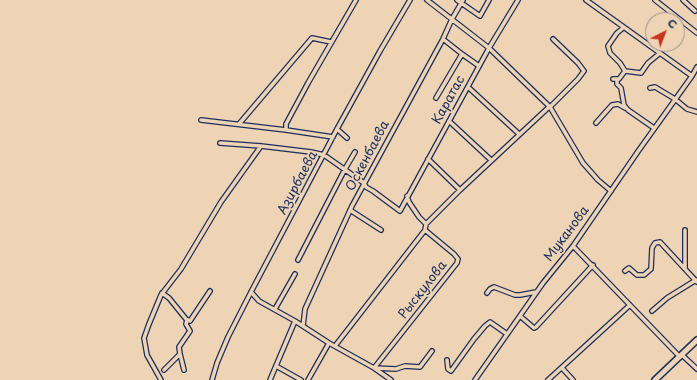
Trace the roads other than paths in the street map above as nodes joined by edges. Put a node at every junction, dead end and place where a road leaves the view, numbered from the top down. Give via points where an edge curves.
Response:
1 (356, 0) edge
2 (410, 0) edge
3 (427, 0) edge
4 (457, 0) edge
5 (489, 0) edge
6 (518, 0) edge
7 (586, 0) edge
8 (655, 0) edge
9 (683, 0) edge
10 (462, 2) edge
11 (695, 11) dead end
12 (452, 18) junction
13 (623, 28) junction
14 (697, 33) edge
15 (553, 39) dead end
16 (442, 40) junction
17 (332, 42) junction
18 (489, 48) junction
19 (660, 53) junction
20 (462, 54) junction
21 (479, 66) junction
22 (697, 67) edge
23 (625, 71) junction
24 (692, 76) junction
25 (468, 87) junction
26 (650, 88) dead end
27 (436, 98) dead end
28 (675, 99) junction
29 (549, 107) junction
30 (628, 110) junction
31 (697, 112) edge
32 (201, 120) dead end
33 (449, 120) junction
34 (596, 123) dead end
35 (239, 124) junction
36 (654, 128) junction
37 (337, 129) junction
38 (286, 130) junction
39 (519, 134) junction
40 (333, 137) junction
41 (348, 138) dead end
42 (220, 143) dead end
43 (261, 146) junction
44 (355, 152) dead end
45 (324, 155) junction
46 (428, 159) junction
47 (491, 160) junction
48 (345, 169) junction
49 (364, 183) junction
50 (460, 190) junction
51 (611, 191) junction
52 (407, 196) junction
53 (350, 210) junction
54 (426, 224) junction
55 (381, 230) dead end
56 (424, 230) junction
57 (685, 230) dead end
58 (573, 246) junction
59 (298, 260) dead end
60 (593, 265) junction
61 (685, 269) junction
62 (626, 271) dead end
63 (295, 274) dead end
64 (696, 281) edge
65 (210, 291) dead end
66 (251, 292) junction
67 (536, 292) junction
68 (162, 293) junction
69 (486, 293) dead end
70 (630, 305) junction
71 (275, 309) junction
72 (652, 311) dead end
73 (520, 316) junction
74 (187, 320) junction
75 (295, 321) junction
76 (303, 326) junction
77 (507, 334) junction
78 (697, 340) edge
79 (329, 343) junction
80 (335, 346) junction
81 (432, 351) dead end
82 (180, 354) junction
83 (681, 356) junction
84 (447, 360) dead end
85 (276, 366) junction
86 (374, 368) junction
87 (562, 368) junction
88 (697, 368) edge
89 (164, 370) dead end
90 (184, 370) dead end
91 (161, 380) edge
92 (212, 380) edge
93 (270, 380) edge
94 (301, 380) edge
95 (308, 380) edge
96 (391, 380) edge
97 (475, 380) edge
98 (548, 380) edge
99 (573, 380) edge
100 (655, 380) edge

1 - 17 street
2 - 37 street, Азирбаева
3 - 12 street
4 - 10 street
5 - 10 street via 480,16
6 - 18 street, Каратас
7 - 13 street
8 - 14 street
9 - 11 street
10 - 12 street, Оскенбаева
12 - 16 street, Оскенбаева
12 - 18 street
13 - 19 street
13 - 23 street via 608,46 610,53
15 - 29 street via 584,71
16 - 20 street
16 - 49 street, Оскенбаева
17 - 35 street via 312,38
17 - 38 street via 286,124
18 - 21 street, Каратас
18 - 29 street
19 - 23 street via 641,73
19 - 24 street
20 - 21 street
20 - 27 street
21 - 25 street, Каратас
22 - 24 street, Муканова
23 - 30 street via 615,79 621,88 624,105
24 - 28 street, Муканова
25 - 33 street, Каратас
25 - 39 street
26 - 28 street via 655,87
28 - 31 street
28 - 36 street, Муканова
29 - 39 street
29 - 51 street via 583,163
30 - 34 street via 618,104 612,105
30 - 36 street
32 - 35 street
33 - 46 street, Каратас
33 - 47 street
35 - 38 street
36 - 51 street, Муканова
37 - 40 street, Азирбаева
37 - 41 street
38 - 40 street
39 - 47 street
40 - 45 street, Азирбаева
42 - 43 street
43 - 45 street
43 - 68 street
44 - 48 street
45 - 48 street
45 - 66 street, Азирбаева
46 - 50 street
46 - 52 street, Каратас
47 - 50 street
48 - 49 street
48 - 59 street
49 - 52 street, Каратас via 400,211
49 - 53 street, Оскенбаева
50 - 54 street
51 - 58 street, Муканова
52 - 54 street
53 - 55 street
53 - 76 street, Оскенбаева via 305,309
54 - 56 street
56 - 80 street
56 - 86 street, Рыскулова via 454,254 458,259 457,263
57 - 61 street
58 - 60 street
58 - 67 street, Муканова
60 - 70 street
60 - 73 street via 536,327
61 - 62 street via 660,242 652,248 651,269 648,272 644,275 637,274 629,268
61 - 64 street
63 - 71 street
64 - 72 street via 667,298
65 - 74 street via 190,320
66 - 71 street via 258,301
66 - 92 street, Азирбаева via 228,337
67 - 69 street via 515,295 494,287
67 - 73 street, Муканова
68 - 74 street
68 - 91 street via 144,338 147,355
70 - 83 street
70 - 87 street
71 - 75 street
73 - 77 street, Муканова
74 - 82 street via 186,324 190,331 179,347
75 - 76 street
75 - 85 street
76 - 79 street
77 - 84 street via 490,322 450,371
77 - 97 street, Муканова
78 - 83 main road
79 - 80 street
79 - 95 street
80 - 86 street
81 - 86 street via 420,367
82 - 89 street
82 - 90 street
83 - 88 street
83 - 100 main road
85 - 93 street
85 - 94 street
86 - 96 street
87 - 98 street
87 - 99 street

